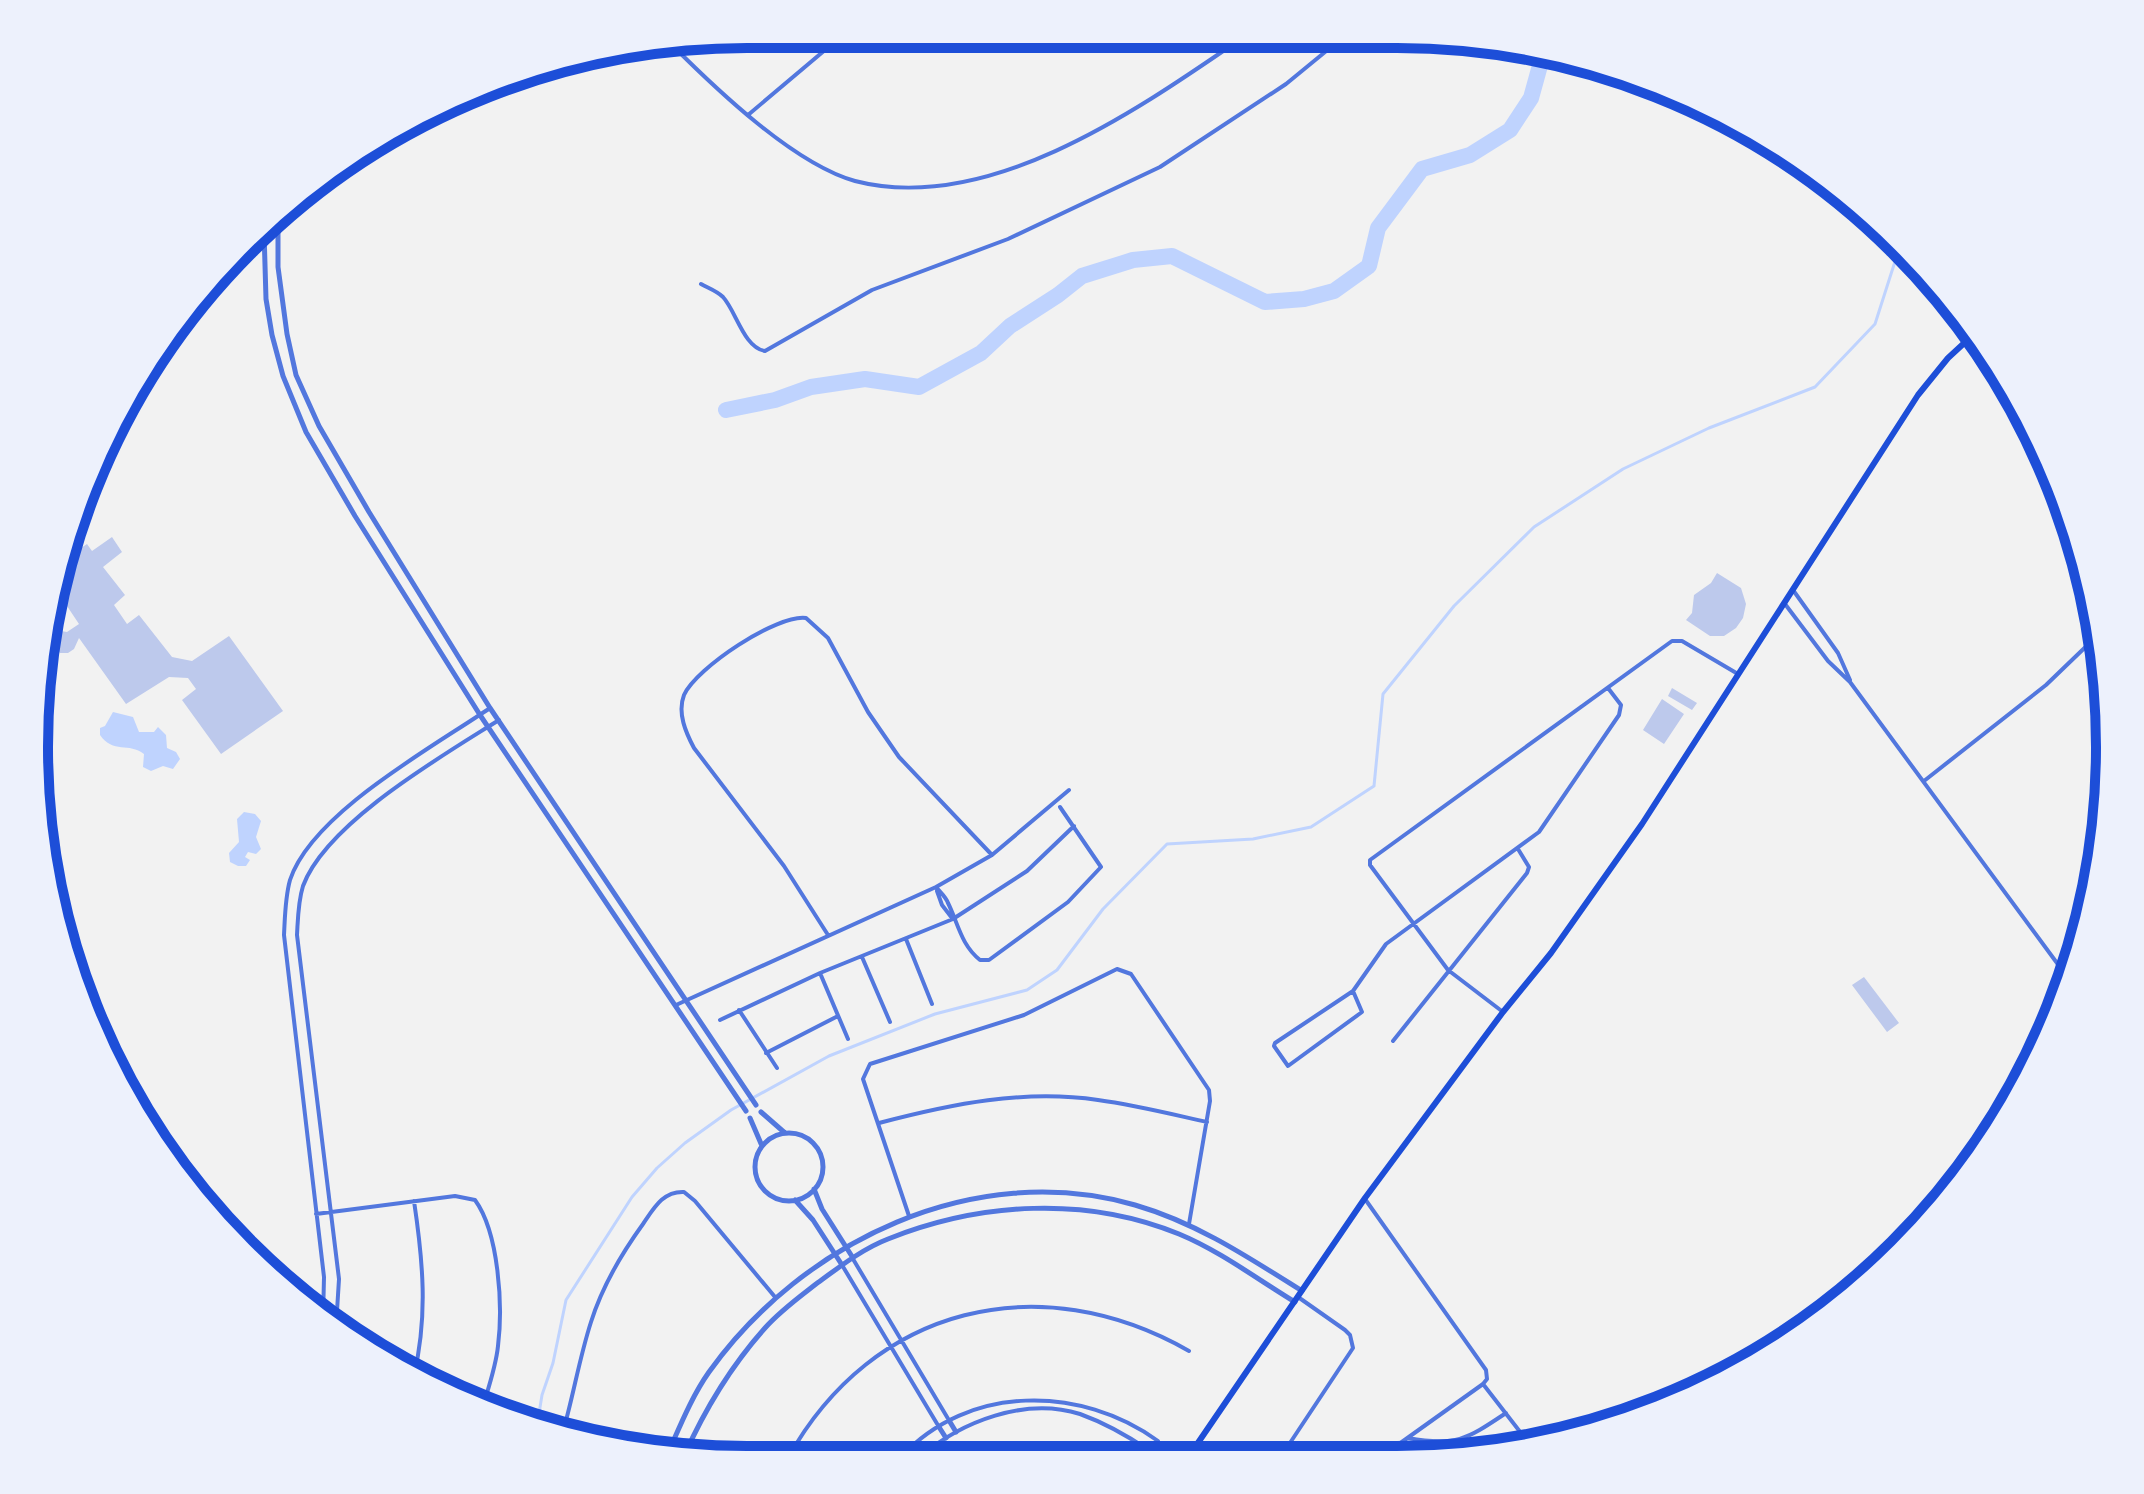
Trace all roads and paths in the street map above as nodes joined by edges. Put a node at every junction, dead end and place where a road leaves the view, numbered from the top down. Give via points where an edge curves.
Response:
1 (827, 48) edge
2 (1227, 48) edge
3 (1330, 48) edge
4 (679, 51) edge
5 (748, 115) junction
6 (278, 229) edge
7 (264, 242) edge
8 (701, 284) dead end
9 (1966, 341) edge
10 (1793, 589) junction
11 (1784, 603) junction
12 (2088, 644) edge
13 (1738, 674) junction
14 (1850, 682) junction
15 (1608, 688) junction
16 (490, 708) junction
17 (480, 715) junction
18 (499, 720) junction
19 (488, 727) junction
20 (1924, 781) junction
21 (1069, 790) dead end
22 (1060, 807) dead end
23 (1074, 826) junction
24 (1518, 849) junction
25 (992, 855) junction
26 (936, 887) junction
27 (953, 919) junction
28 (1414, 923) junction
29 (828, 935) junction
30 (906, 939) junction
31 (862, 957) junction
32 (2060, 968) edge
33 (1448, 970) junction
34 (820, 973) junction
35 (1353, 991) junction
36 (687, 999) junction
37 (932, 1004) dead end
38 (676, 1005) junction
39 (739, 1010) junction
40 (1503, 1012) junction
41 (838, 1016) junction
42 (720, 1020) dead end
43 (890, 1022) dead end
44 (848, 1039) dead end
45 (1393, 1041) dead end
46 (766, 1053) junction
47 (777, 1068) dead end
48 (756, 1105) dead end
49 (746, 1111) dead end
50 (761, 1112) dead end
51 (750, 1118) dead end
52 (1207, 1122) junction
53 (879, 1123) junction
54 (786, 1133) junction
55 (762, 1146) junction
56 (814, 1189) junction
57 (1365, 1198) junction
58 (795, 1200) junction
59 (414, 1201) junction
60 (331, 1212) junction
61 (316, 1214) junction
62 (909, 1216) junction
63 (1189, 1224) junction
64 (845, 1245) junction
65 (834, 1253) junction
66 (853, 1258) junction
67 (842, 1265) junction
68 (775, 1297) junction
69 (1298, 1297) junction
70 (323, 1304) edge
71 (337, 1313) edge
72 (902, 1341) junction
73 (891, 1347) junction
74 (1189, 1351) dead end
75 (416, 1362) edge
76 (1483, 1384) junction
77 (486, 1395) edge
78 (1506, 1413) junction
79 (565, 1422) edge
80 (950, 1422) junction
81 (939, 1427) junction
82 (956, 1432) junction
83 (1522, 1435) edge
84 (946, 1438) junction
85 (1408, 1438) junction
86 (674, 1442) edge
87 (690, 1444) edge
88 (796, 1446) edge
89 (915, 1446) edge
90 (935, 1446) edge
91 (1142, 1446) edge
92 (1154, 1446) edge
93 (1196, 1446) edge
94 (1288, 1446) edge
95 (1396, 1446) edge

1 - 5 street
2 - 5 street via 1062,149 980,177 922,189 853,180 790,147
3 - 8 street via 1286,84 1160,167 1008,239 872,290 765,351 743,334 722,296
4 - 5 street
6 - 16 street via 282,300 296,375 310,408
7 - 17 street via 272,335 298,415
9 - 10 main road via 1918,395
10 - 11 main road
10 - 14 street via 1838,653
11 - 13 main road
11 - 14 street
12 - 20 street via 2046,685
13 - 15 street via 1677,640
13 - 40 main road via 1642,824
14 - 20 street
15 - 24 street via 1621,705 1619,715 1543,828
15 - 28 street via 1370,860
16 - 17 street
16 - 18 street
17 - 19 street
17 - 61 street via 347,807 311,843 291,878 284,935
18 - 19 street
18 - 36 street
19 - 38 street
19 - 60 street via 356,818 322,853 304,884 297,935
20 - 32 street
21 - 25 street
22 - 23 street
23 - 27 street via 1027,871
23 - 27 street via 1101,867 1033,930 984,961 970,951
24 - 28 street
24 - 33 street via 1529,870
25 - 26 street
25 - 29 street via 899,757 828,638 806,618 784,619 696,676 683,697 682,714 694,748 784,866
26 - 27 street
26 - 29 street
27 - 30 street
28 - 33 street
28 - 35 street via 1386,944
29 - 36 street
30 - 31 street
30 - 37 street
31 - 34 street
31 - 43 street
33 - 40 street
33 - 45 street
34 - 39 street
34 - 41 street
35 - 35 street via 1362,1012 1288,1066 1275,1043
36 - 38 street
36 - 48 street
38 - 49 street
39 - 42 street
39 - 46 street
40 - 57 main road
41 - 44 street
41 - 46 street
46 - 47 street
50 - 54 street
51 - 55 street
52 - 53 street via 1054,1096 934,1108
52 - 53 street via 1210,1101 1205,1081 1131,974 1117,969 1024,1015 870,1064 863,1079
52 - 63 street
53 - 62 street
54 - 55 street
54 - 56 street via 805,1138 819,1152 822,1171
55 - 58 street via 755,1163 760,1185 777,1199
56 - 58 street
56 - 64 street
57 - 69 main road
57 - 76 street via 1484,1364
58 - 65 street
59 - 60 street
59 - 75 street via 425,1305
59 - 77 street via 455,1196 475,1200 490,1231 499,1343
60 - 61 street
60 - 71 street via 339,1279
61 - 70 street
62 - 63 street via 989,1196 1035,1192 1084,1195
62 - 64 street
63 - 69 street via 1224,1241
64 - 65 street
64 - 66 street
65 - 67 street
65 - 68 street
66 - 67 street
66 - 69 street via 886,1239 944,1220 993,1211 1082,1208 1180,1235
66 - 72 street
67 - 73 street
67 - 87 street via 788,1305 741,1356 707,1406
68 - 79 street via 695,1201 684,1192 670,1193 625,1249 606,1287 592,1319
68 - 86 street via 708,1373
69 - 93 main road
69 - 94 street via 1345,1330 1353,1348
72 - 73 street
72 - 74 street via 956,1318 1042,1306 1133,1323
72 - 80 street
73 - 81 street
73 - 88 street via 841,1386
76 - 78 street
76 - 85 street
78 - 83 street
78 - 85 street via 1467,1438
80 - 81 street
80 - 82 street
80 - 92 street via 1007,1402 1062,1400 1104,1412 1158,1441
81 - 84 street
81 - 89 street
82 - 84 street
82 - 91 street via 1007,1413 1058,1410 1110,1427
84 - 90 street
85 - 95 street

